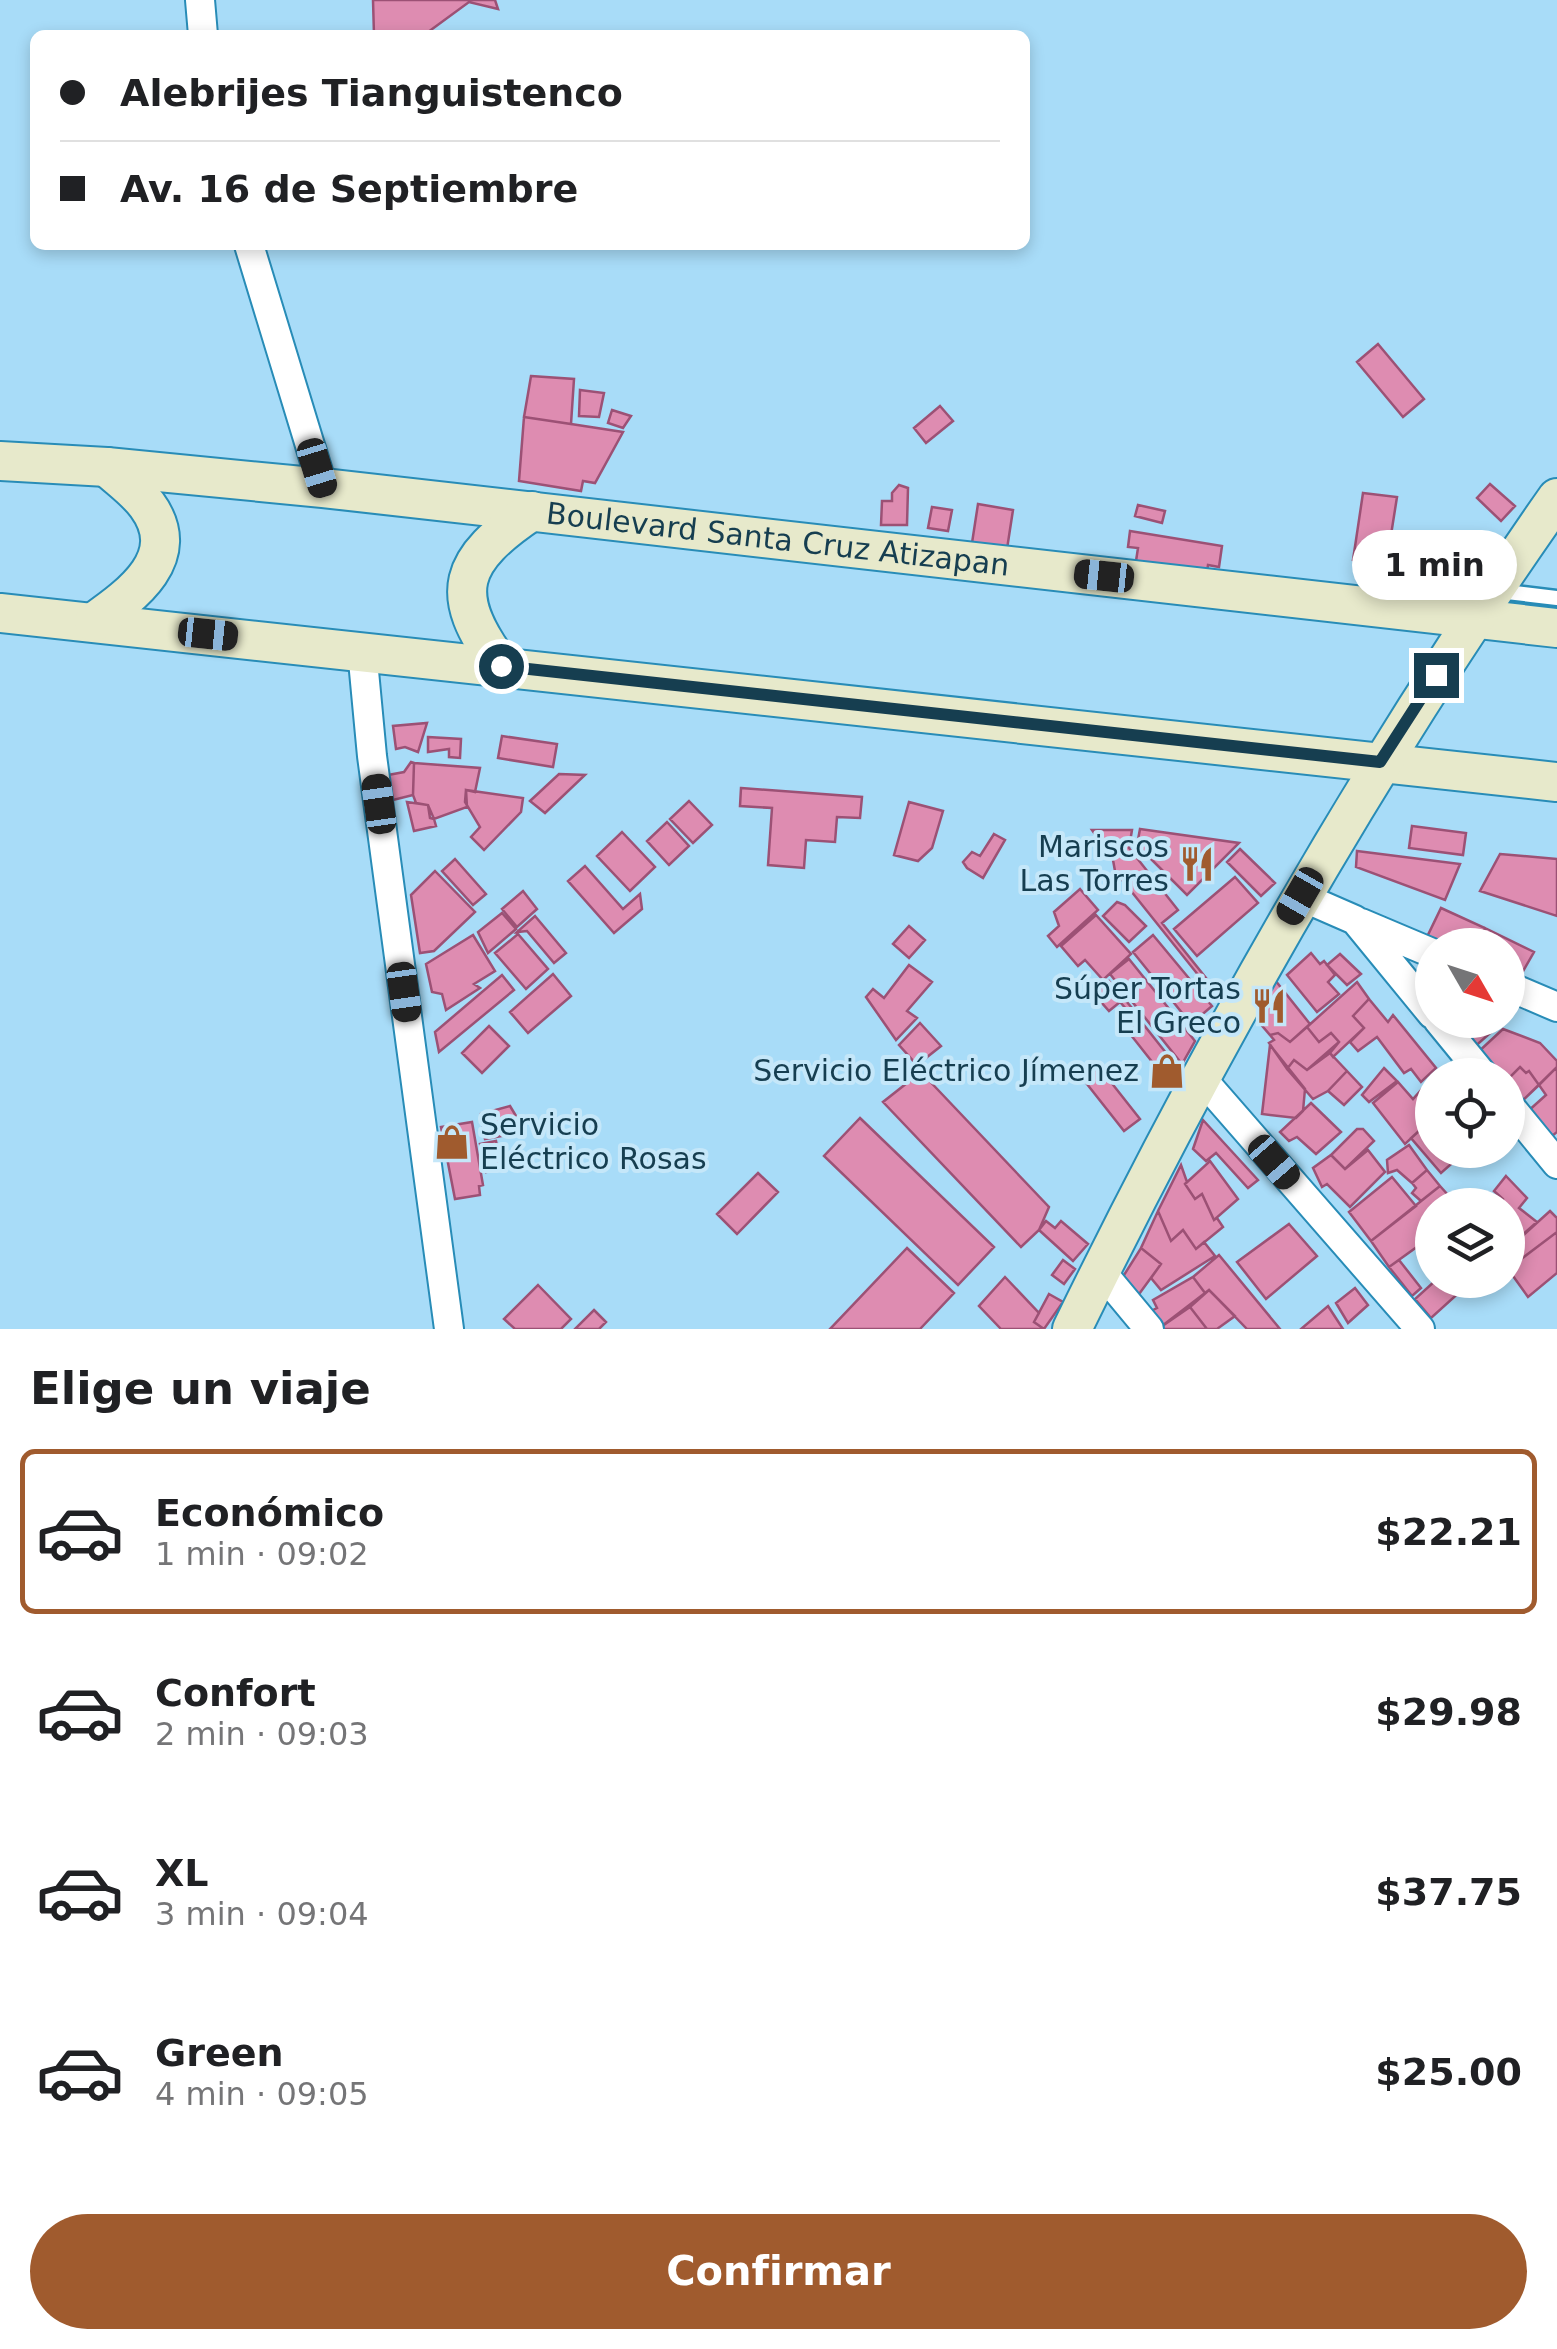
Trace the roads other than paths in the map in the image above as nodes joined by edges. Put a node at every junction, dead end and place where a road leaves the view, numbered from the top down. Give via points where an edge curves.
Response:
1 (200, 0) edge
2 (202, 30) edge
3 (251, 250) edge
4 (0, 461) edge
5 (107, 467) junction
6 (323, 488) junction
7 (1557, 498) edge
8 (532, 511) junction
9 (1557, 598) edge
10 (1482, 604) junction
11 (0, 613) edge
12 (94, 622) junction
13 (1557, 628) edge
14 (362, 650) junction
15 (501, 666) junction
16 (1380, 762) junction
17 (1557, 782) edge
18 (1300, 896) junction
19 (1355, 920) junction
20 (1415, 946) edge
21 (1415, 993) edge
22 (1525, 993) edge
23 (1557, 1007) edge
24 (1453, 1038) edge
25 (1469, 1058) edge
26 (1202, 1079) junction
27 (1525, 1125) edge
28 (1557, 1164) edge
29 (1100, 1270) junction
30 (449, 1329) edge
31 (1072, 1329) edge
32 (1149, 1329) edge
33 (1420, 1329) edge

1 - 2 street
3 - 6 street
4 - 5 main road, Boulevard Santa Cruz Atizapan
5 - 6 main road, Boulevard Santa Cruz Atizapan
5 - 12 main road via 148,506 158,550 151,574
6 - 8 main road, Boulevard Santa Cruz Atizapan
7 - 10 main road
8 - 10 main road, Boulevard Santa Cruz Atizapan
8 - 15 main road via 486,545 466,589 470,616
9 - 10 lane
10 - 13 main road, Boulevard Santa Cruz Atizapan
10 - 16 main road
11 - 12 main road
12 - 14 main road
14 - 15 main road
14 - 30 street
15 - 16 main road
16 - 17 main road
16 - 18 main road
18 - 19 street
18 - 26 main road
19 - 20 street
19 - 21 street
22 - 23 street
24 - 25 street
26 - 29 main road
26 - 33 street
27 - 28 street
29 - 31 main road
29 - 32 street

